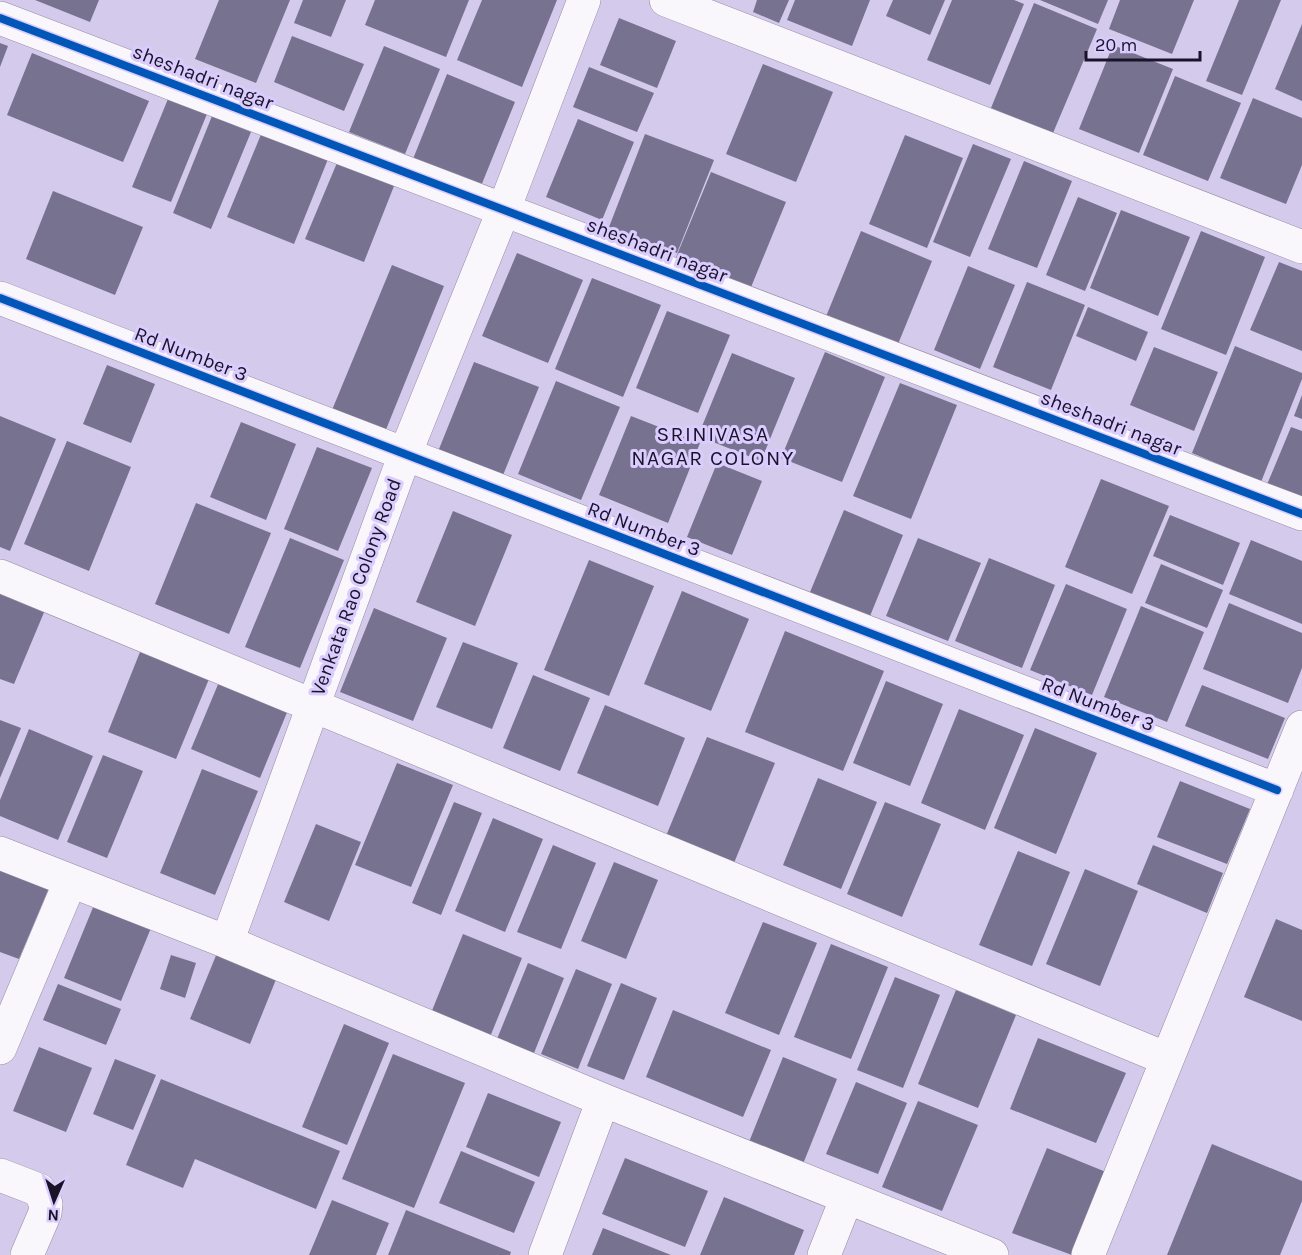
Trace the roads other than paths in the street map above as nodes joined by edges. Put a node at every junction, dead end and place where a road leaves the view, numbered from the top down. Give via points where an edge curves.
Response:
1 (584, 0) edge
2 (666, 0) edge
3 (0, 18) edge
4 (504, 209) junction
5 (1302, 248) edge
6 (0, 298) edge
7 (405, 454) junction
8 (1302, 514) edge
9 (0, 576) edge
10 (312, 706) junction
11 (1302, 728) edge
12 (1277, 790) junction
13 (0, 853) edge
14 (70, 882) junction
15 (227, 942) junction
16 (0, 1048) edge
17 (1167, 1059) junction
18 (603, 1100) junction
19 (0, 1174) edge
20 (847, 1197) junction
21 (27, 1255) edge
22 (545, 1255) edge
23 (824, 1255) edge
24 (992, 1255) edge
25 (1088, 1255) edge

1 - 4 street, Venkata Rao Colony Road
2 - 5 street
3 - 4 street, sheshadri nagar
4 - 7 street, Venkata Rao Colony Road
4 - 8 street, sheshadri nagar
6 - 7 street, Rd Number 3
7 - 10 street, Venkata Rao Colony Road
7 - 12 street, Rd Number 3
9 - 10 street
10 - 15 street, Venkata Rao Colony Road
10 - 17 street
11 - 12 street
12 - 17 street
13 - 14 street
14 - 15 street
14 - 16 street
15 - 18 street
17 - 25 street
18 - 20 street
18 - 22 street
19 - 21 street via 39,1190 46,1204
20 - 23 street
20 - 24 street

